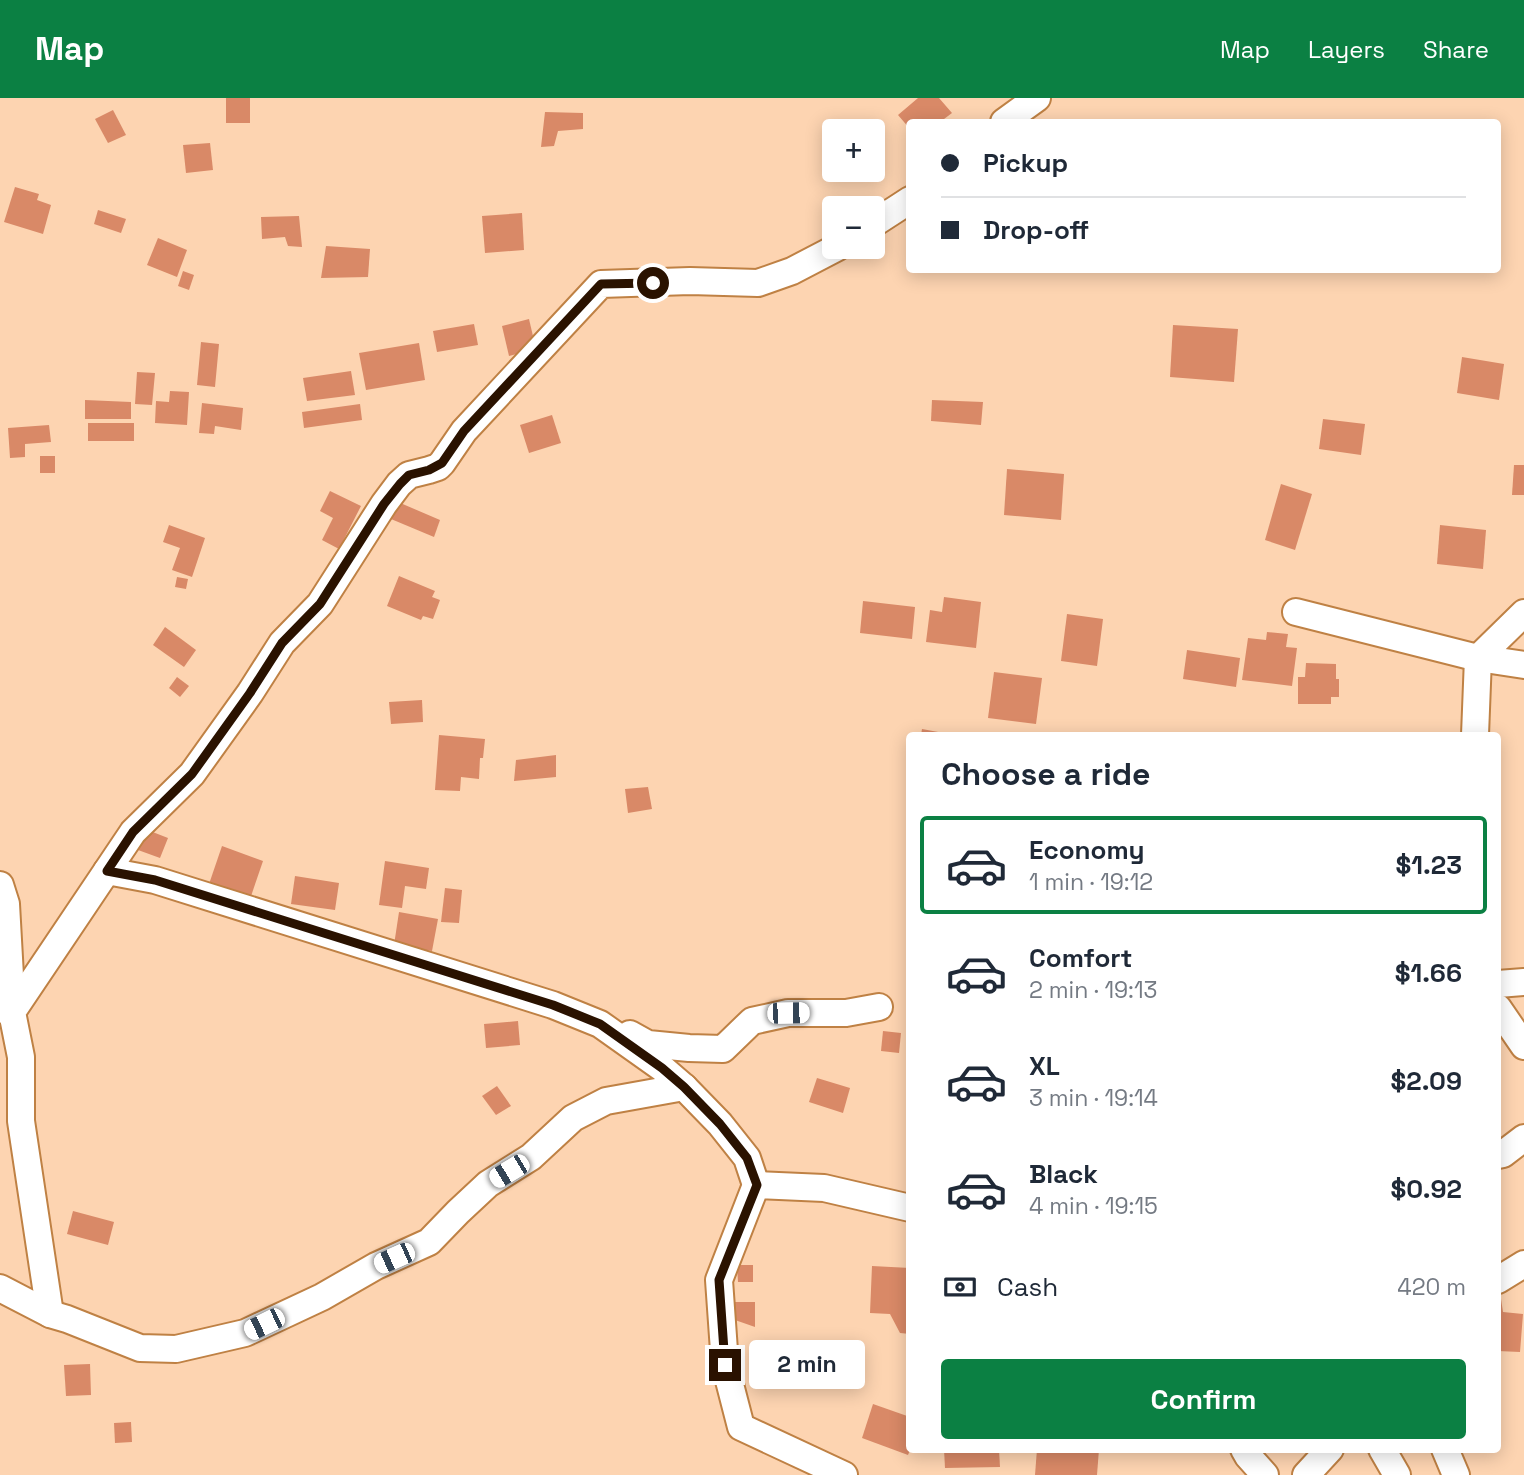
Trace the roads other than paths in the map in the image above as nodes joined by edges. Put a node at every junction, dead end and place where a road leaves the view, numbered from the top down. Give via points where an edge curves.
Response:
1 (1037, 98) edge
2 (1008, 119) edge
3 (906, 203) edge
4 (885, 216) edge
5 (822, 255) edge
6 (1296, 612) dead end
7 (1524, 614) edge
8 (1478, 658) junction
9 (1524, 665) edge
10 (1476, 732) edge
11 (107, 871) junction
12 (0, 885) edge
13 (1524, 982) edge
14 (1501, 984) edge
15 (879, 1007) dead end
16 (12, 1012) junction
17 (1501, 1012) edge
18 (600, 1024) junction
19 (0, 1040) edge
20 (1524, 1046) edge
21 (684, 1087) junction
22 (1524, 1138) edge
23 (1501, 1154) edge
24 (757, 1185) junction
25 (906, 1207) edge
26 (1524, 1264) edge
27 (1501, 1278) edge
28 (0, 1288) edge
29 (50, 1314) junction
30 (1246, 1453) edge
31 (1326, 1453) edge
32 (1384, 1453) edge
33 (1447, 1453) edge
34 (844, 1475) edge
35 (1265, 1475) edge
36 (1306, 1475) edge
37 (1397, 1475) edge
38 (1456, 1475) edge

1 - 2 street
3 - 4 street
5 - 11 street via 758,283 601,284 464,431 442,463 409,475 400,484 320,604 282,643 192,774 133,832
6 - 8 street
7 - 8 street
8 - 9 street
8 - 10 street
11 - 16 street
11 - 18 street via 168,884 553,1005
12 - 16 street via 6,904
13 - 14 street
15 - 18 street via 846,1013 788,1013 752,1021 723,1049 648,1044
16 - 19 street
16 - 29 street via 21,1057 21,1121
17 - 20 street
18 - 21 street
21 - 24 street via 747,1158
21 - 29 street via 606,1101 573,1118 531,1157 488,1184 429,1242 245,1334 176,1349 140,1348
22 - 23 street
24 - 25 street via 824,1188
24 - 34 street via 719,1280 725,1365 741,1427
26 - 27 street
28 - 29 street
30 - 35 street
31 - 36 street
32 - 37 street
33 - 38 street

